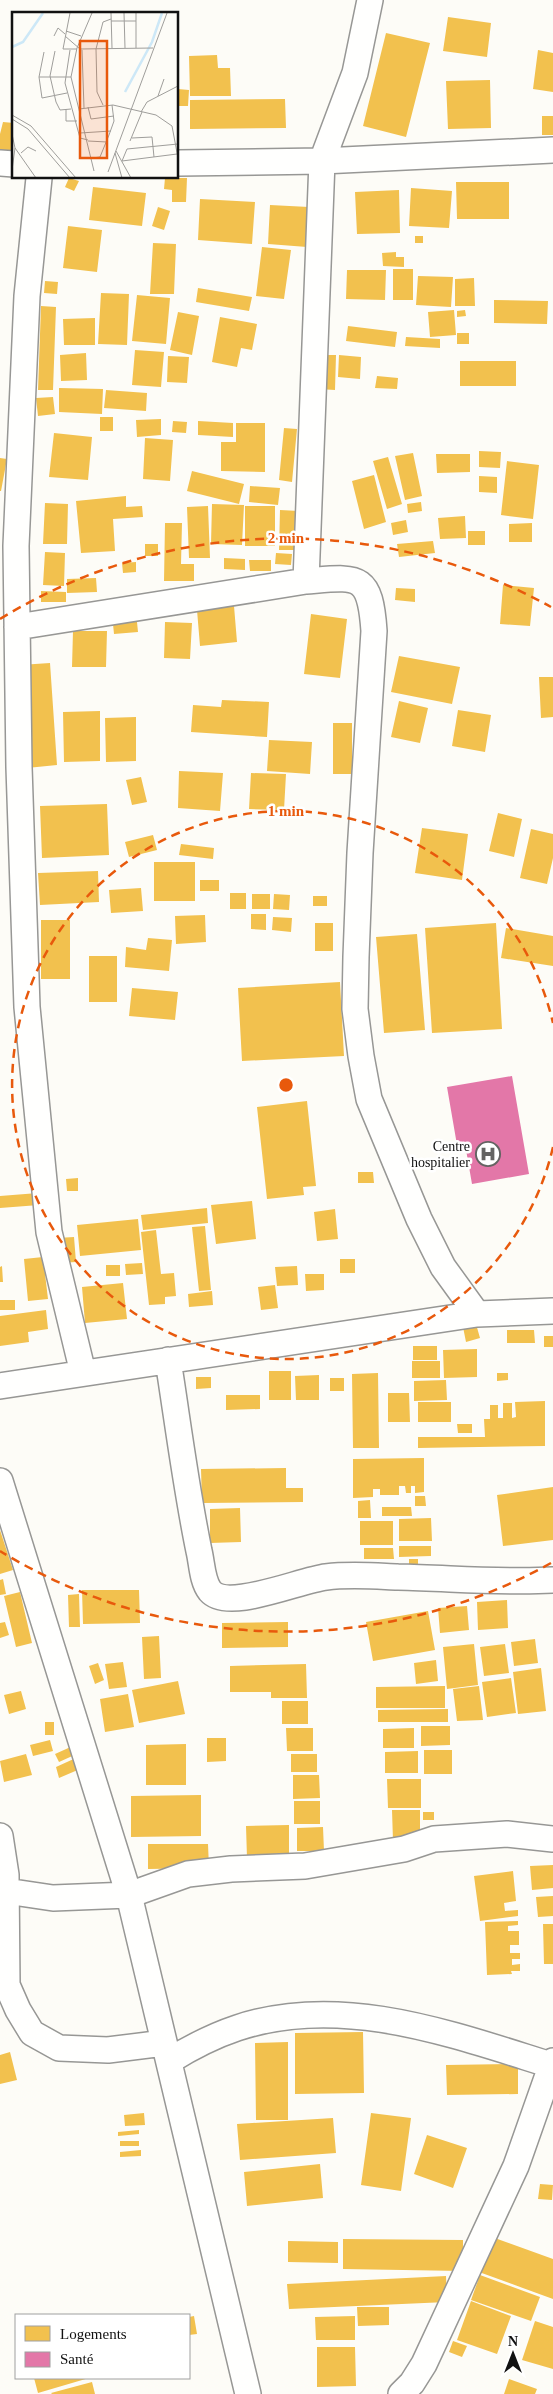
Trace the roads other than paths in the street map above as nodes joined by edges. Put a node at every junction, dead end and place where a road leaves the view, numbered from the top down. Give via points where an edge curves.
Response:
1 (370, 0) edge
2 (553, 150) edge
3 (322, 161) junction
4 (179, 163) edge
5 (38, 179) edge
6 (306, 581) junction
7 (17, 627) junction
8 (553, 1311) edge
9 (477, 1314) junction
10 (168, 1360) junction
11 (83, 1373) junction
12 (0, 1386) edge
13 (0, 1481) edge
14 (553, 1580) edge
15 (0, 1836) edge
16 (553, 1838) edge
17 (6, 1891) junction
18 (129, 1895) junction
19 (166, 2052) junction
20 (552, 2063) edge
21 (248, 2394) edge
22 (401, 2394) edge

1 - 3 street via 355,73
2 - 3 street
3 - 4 street
3 - 6 street
5 - 7 street via 27,306 16,546
6 - 7 street
6 - 9 street via 352,579 362,583 368,591 374,631 360,854 355,1009 361,1056 369,1099 419,1219 443,1267
7 - 11 street via 30,1035 49,1232
8 - 9 street
9 - 10 street
10 - 11 street
10 - 14 street via 195,1532 206,1584 216,1596 225,1599 257,1596 295,1583 355,1575 500,1582
11 - 12 street
13 - 18 street
15 - 17 street
16 - 18 street via 507,1834 434,1839 404,1849 305,1866 188,1874
17 - 18 street via 53,1898
17 - 19 street via 7,1985 32,2033 59,2048
18 - 19 street
19 - 20 street via 192,2047 236,2028 261,2022 345,2015 448,2033
19 - 21 street
20 - 22 street via 516,2166 495,2214 424,2364

